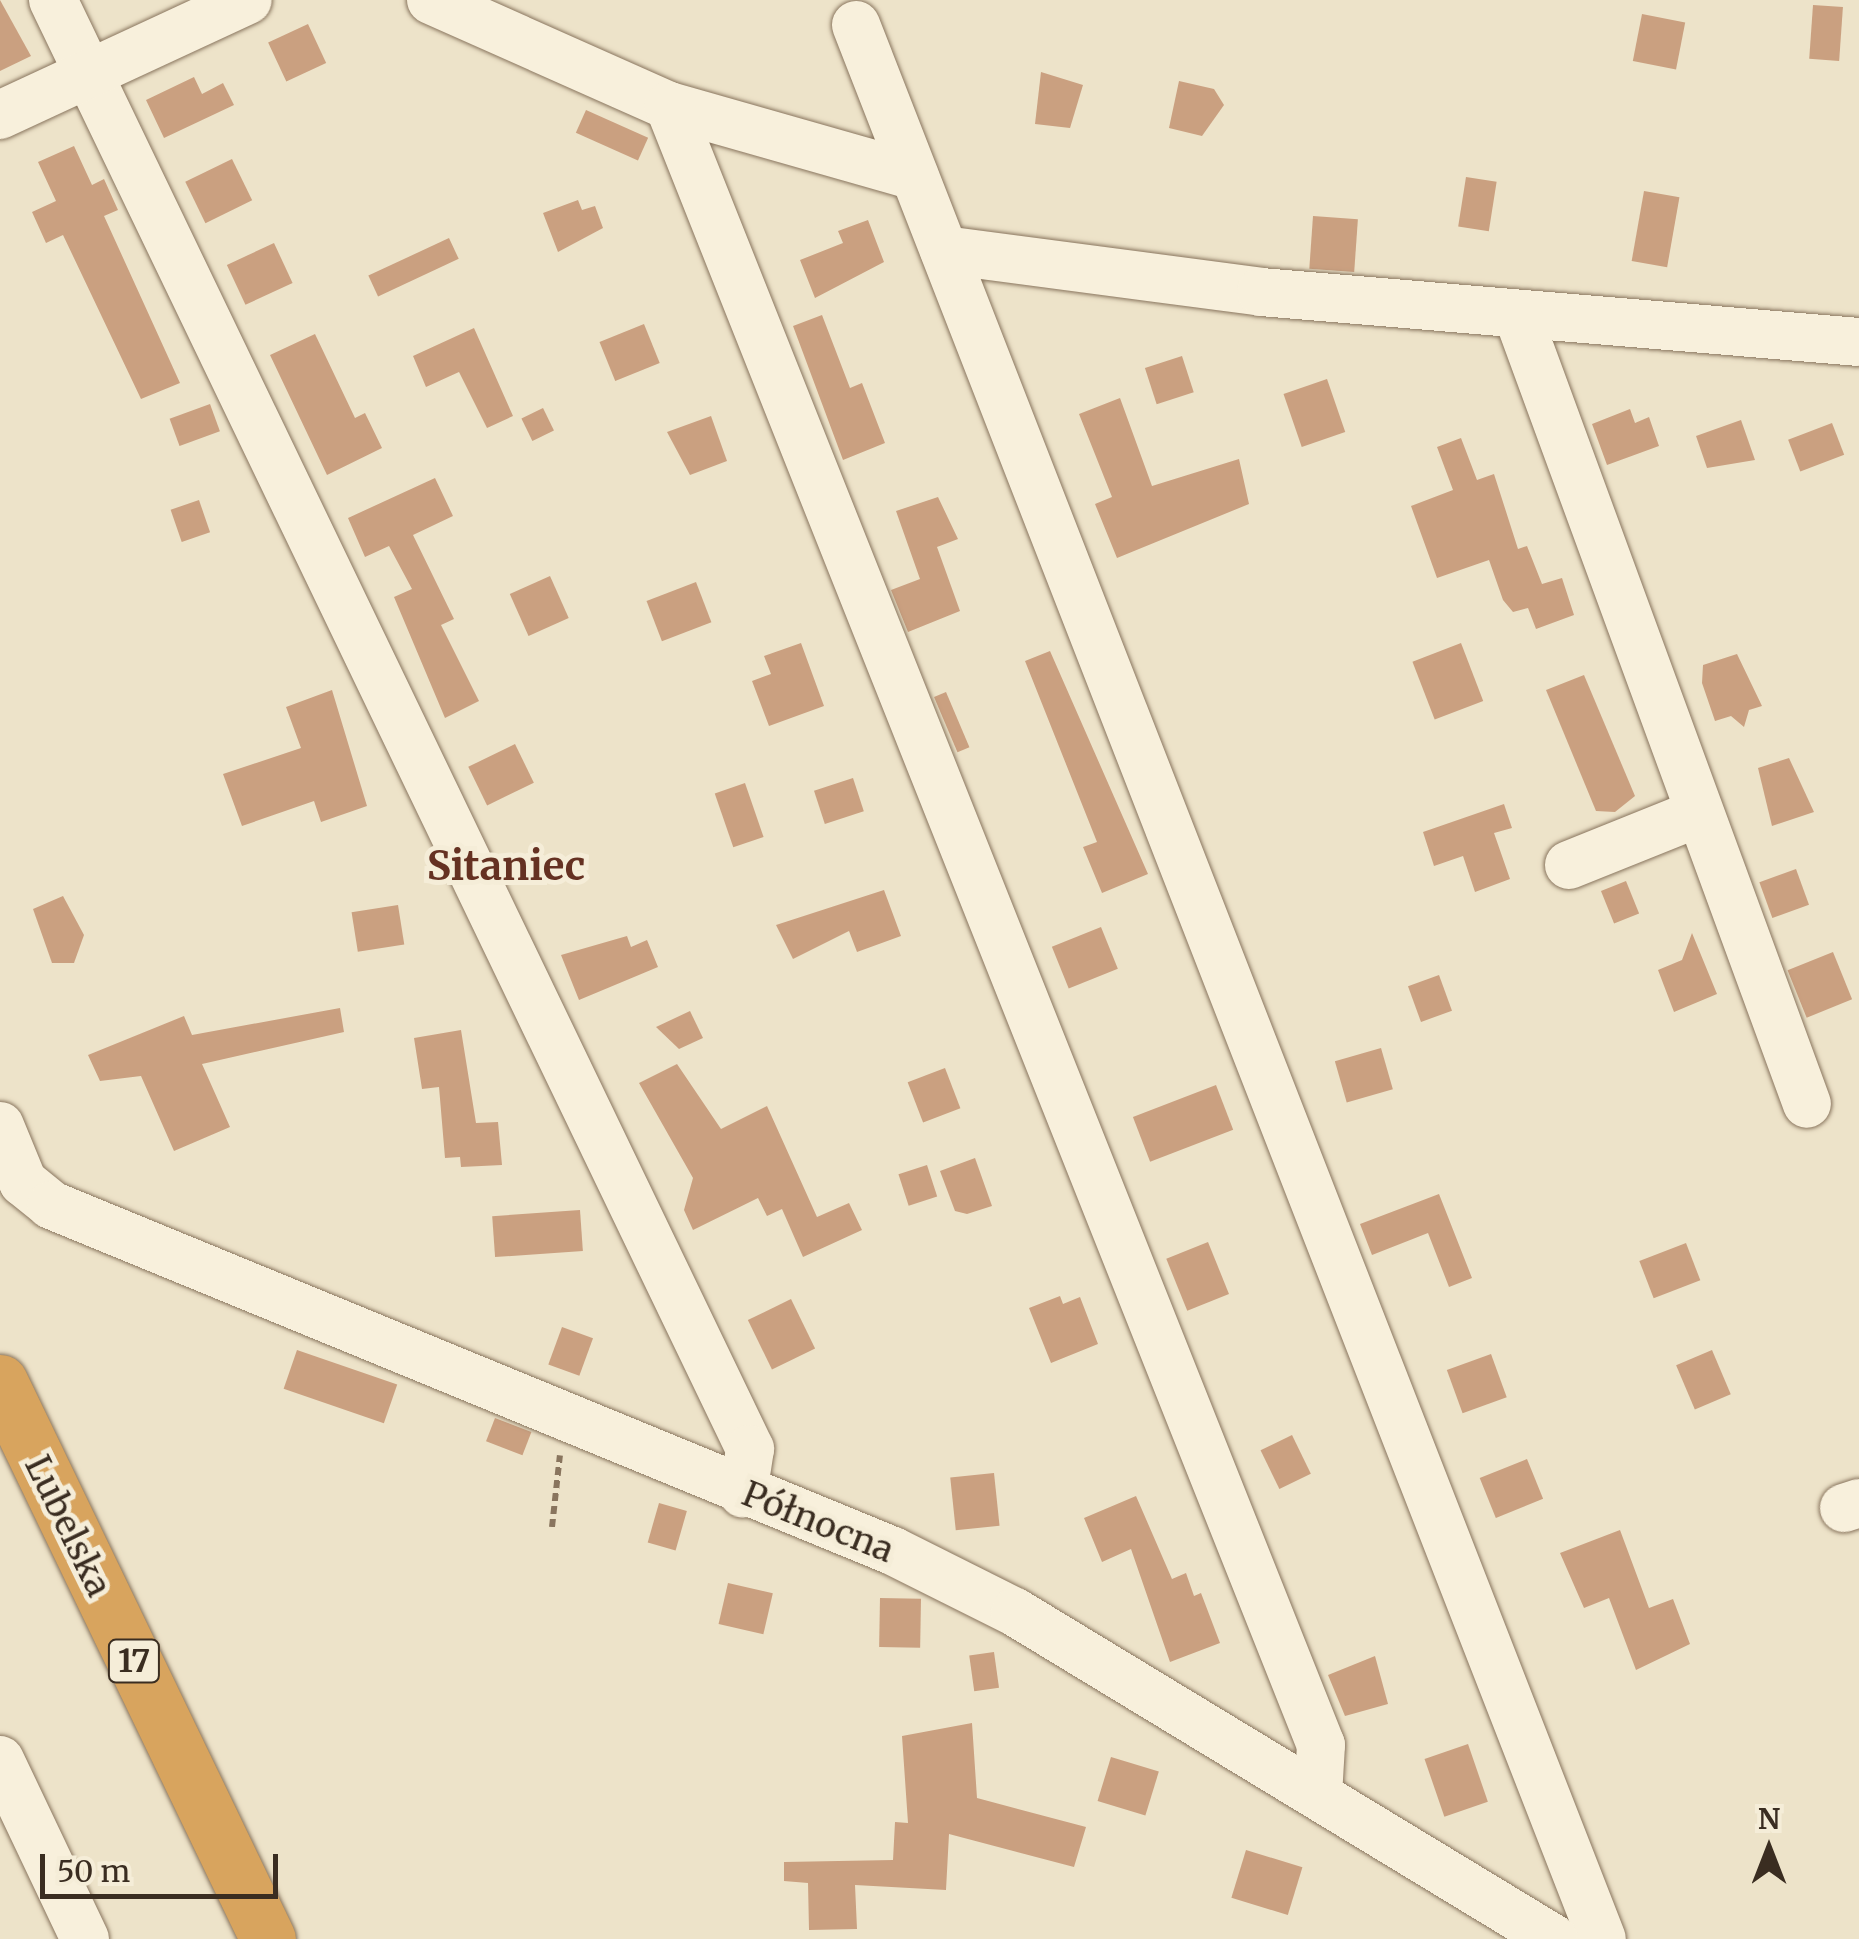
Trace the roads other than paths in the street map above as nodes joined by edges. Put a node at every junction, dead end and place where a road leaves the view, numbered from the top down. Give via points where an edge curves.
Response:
1 (52, 0) edge
2 (248, 0) edge
3 (431, 0) edge
4 (856, 26) dead end
5 (88, 74) junction
6 (669, 106) junction
7 (0, 115) edge
8 (914, 176) junction
9 (944, 250) junction
10 (1518, 316) junction
11 (1859, 342) edge
12 (1696, 814) junction
13 (1569, 865) dead end
14 (1807, 1104) dead end
15 (0, 1126) edge
16 (0, 1382) edge
17 (743, 1493) junction
18 (0, 1760) edge
19 (1318, 1796) junction
20 (85, 1939) edge
21 (268, 1939) edge
22 (1554, 1939) edge
23 (1602, 1939) edge

1 - 5 street
2 - 5 street
3 - 6 street
4 - 8 street
5 - 7 street
5 - 17 street via 750,1449
6 - 8 street
6 - 19 street via 1321,1745
8 - 9 street
9 - 10 street
9 - 23 street
10 - 11 street
10 - 12 street
12 - 13 street
12 - 14 street
15 - 17 street, Północna via 36,1197
16 - 21 highway, Lubelska / 17
17 - 19 street, Północna via 1014,1612
18 - 20 street
19 - 22 street, Północna

